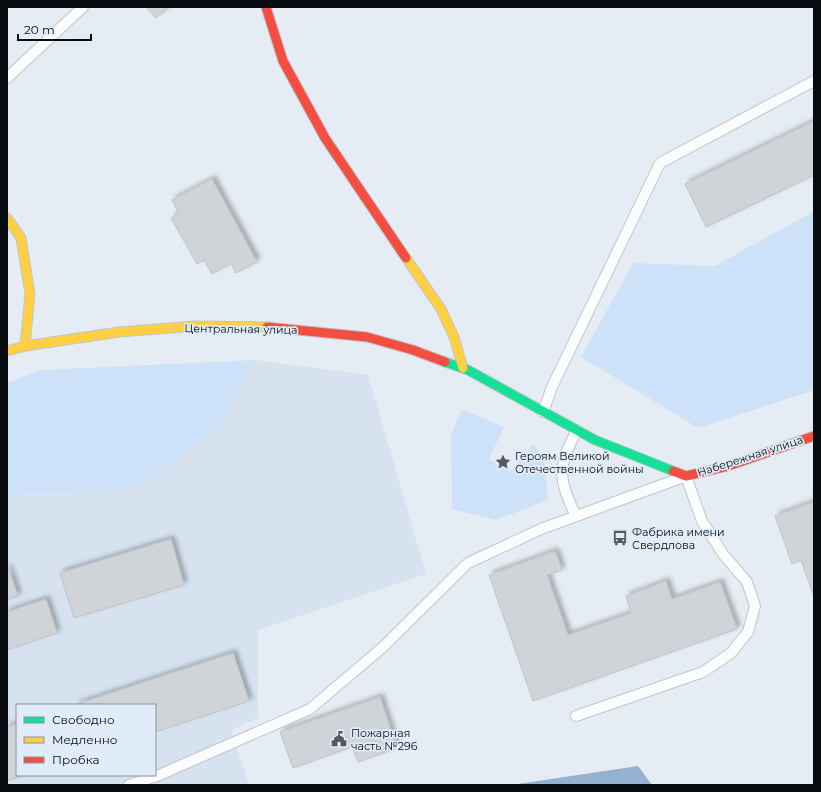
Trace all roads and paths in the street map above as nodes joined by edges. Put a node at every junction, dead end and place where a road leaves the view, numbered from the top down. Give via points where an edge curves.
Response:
1 (83, 7) edge
2 (266, 7) edge
3 (7, 78) edge
4 (814, 81) edge
5 (7, 218) edge
6 (24, 346) junction
7 (7, 351) edge
8 (463, 368) junction
9 (543, 412) junction
10 (577, 430) junction
11 (814, 436) edge
12 (686, 476) junction
13 (576, 516) junction
14 (576, 716) dead end
15 (156, 780) edge
16 (129, 785) edge

1 - 3 lane
2 - 8 street via 283,61 325,138 441,309 454,337
4 - 9 lane via 660,163 552,387
5 - 6 street via 21,238 30,294
6 - 7 street, Центральная улица
6 - 8 street, Центральная улица via 119,332 196,326 280,327 367,337
8 - 9 street, Центральная улица
9 - 10 street, Центральная улица
10 - 12 street, Центральная улица via 595,440
10 - 13 lane via 562,462 566,495
11 - 12 street, Набережная улица via 728,466
12 - 13 lane
12 - 14 lane via 702,521 723,554 747,582 755,606 748,632 731,654 703,672
13 - 15 lane via 541,529 468,563 383,647 310,708
15 - 16 lane

